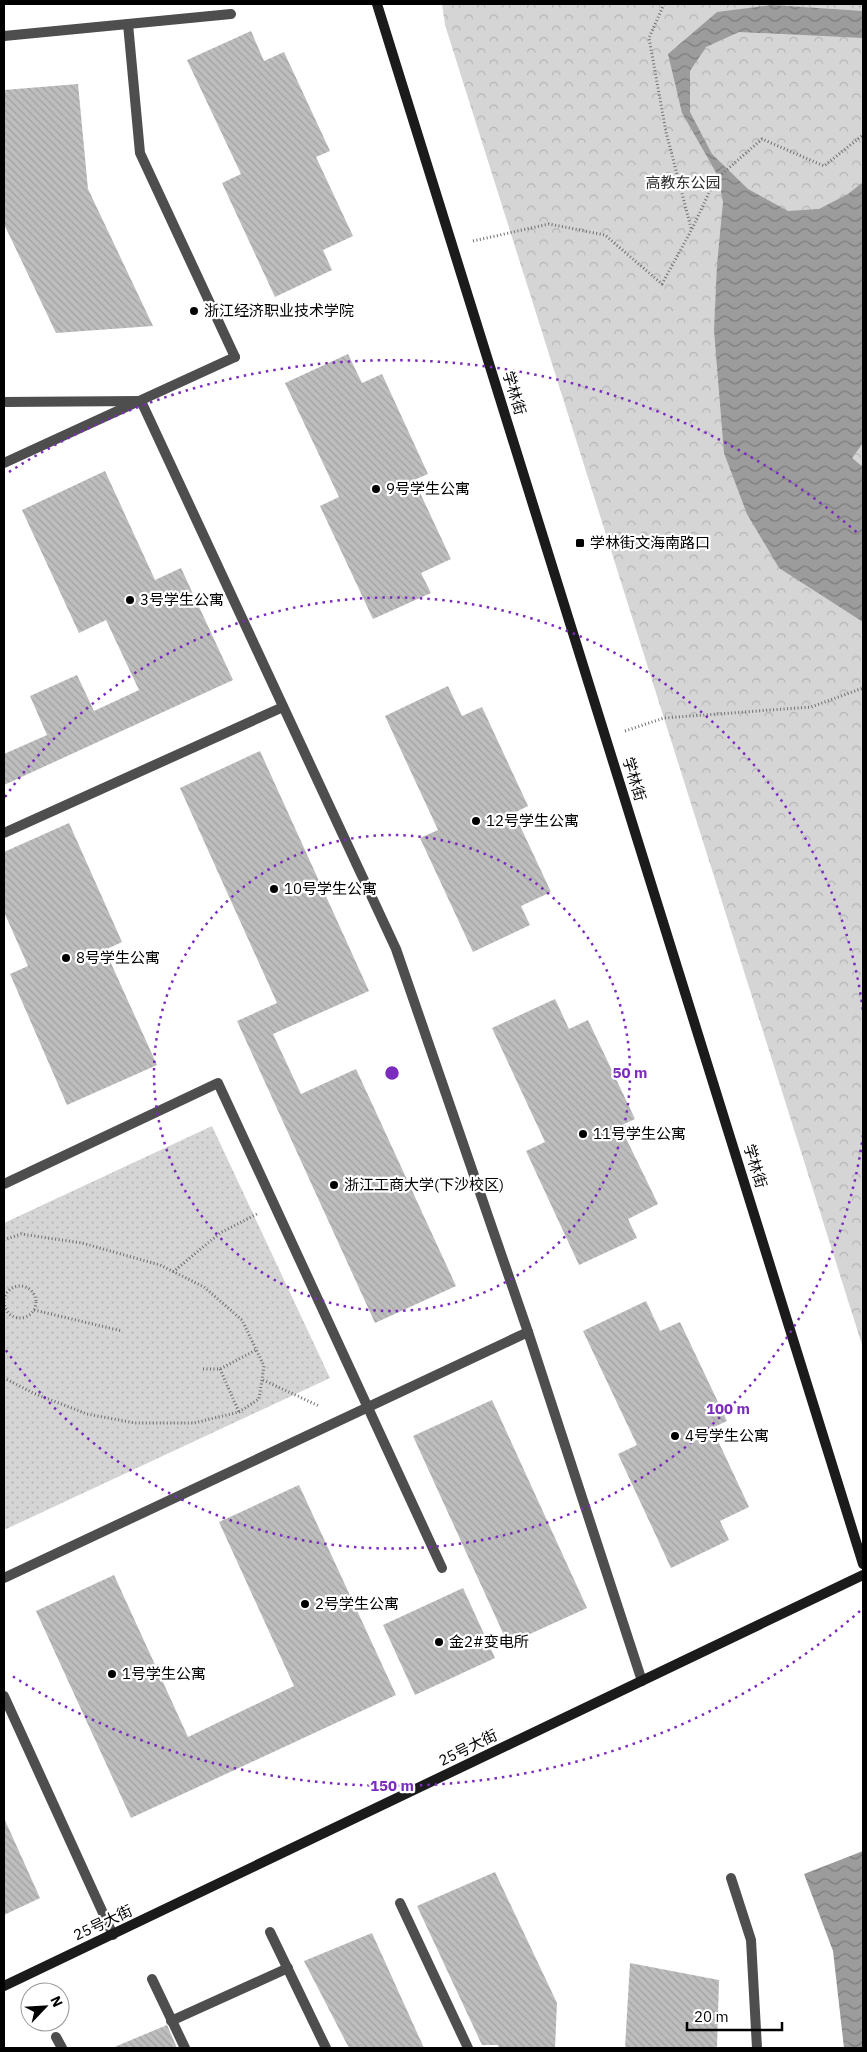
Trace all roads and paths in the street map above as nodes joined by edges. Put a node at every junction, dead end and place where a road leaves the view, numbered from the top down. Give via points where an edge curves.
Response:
1 (377, 4) edge
2 (664, 4) edge
3 (231, 14) dead end
4 (128, 24) junction
5 (4, 36) edge
6 (863, 135) edge
7 (692, 229) junction
8 (452, 246) junction
9 (141, 401) junction
10 (4, 402) edge
11 (4, 463) edge
12 (863, 688) edge
13 (283, 707) junction
14 (606, 738) junction
15 (4, 833) edge
16 (4, 1184) edge
17 (275, 1205) junction
18 (4, 1240) edge
19 (173, 1272) junction
20 (6, 1292) edge
21 (34, 1310) junction
22 (122, 1331) dead end
23 (528, 1332) junction
24 (256, 1350) junction
25 (203, 1369) dead end
26 (220, 1369) junction
27 (4, 1378) edge
28 (263, 1380) junction
29 (368, 1406) junction
30 (239, 1412) junction
31 (345, 1417) junction
32 (863, 1564) edge
33 (442, 1568) dead end
34 (863, 1575) edge
35 (4, 1578) edge
36 (642, 1681) junction
37 (4, 1696) edge
38 (731, 1878) dead end
39 (400, 1903) dead end
40 (270, 1932) dead end
41 (113, 1935) junction
42 (288, 1968) junction
43 (152, 1979) dead end
44 (4, 1986) edge
45 (172, 2021) junction
46 (56, 2037) dead end
47 (62, 2048) edge
48 (185, 2048) edge
49 (326, 2048) edge
50 (468, 2048) edge
51 (757, 2048) edge

1 - 8 main road, 学林街
2 - 7 path via 649,38 666,132
3 - 4 street
4 - 5 street
4 - 9 street via 140,153 235,357
6 - 7 path via 824,166 762,139 715,180
7 - 8 path via 662,284 605,235 549,224
8 - 14 main road, 学林街
9 - 10 street
9 - 11 street
9 - 13 street
12 - 14 path via 811,707 664,718
13 - 15 street
13 - 23 street via 396,949
14 - 32 main road, 学林街
16 - 17 street via 218,1083
17 - 19 path via 220,1233
17 - 29 street
18 - 19 path via 21,1234 82,1243 160,1265
19 - 24 path via 204,1286 242,1320
20 - 21 path via 16,1286 26,1288 36,1300
20 - 21 path via 4,1302 11,1315 26,1317
21 - 22 path
23 - 29 street
23 - 36 street
24 - 26 path
24 - 28 path via 264,1366
25 - 26 path
26 - 30 path
27 - 30 path via 87,1414 135,1423 194,1423
28 - 30 path via 259,1398
28 - 31 path
29 - 31 street
29 - 33 street
31 - 35 street
34 - 36 main road, 25号大街
36 - 41 main road, 25号大街
37 - 41 street
38 - 51 street via 751,1940
39 - 50 street
40 - 42 street
41 - 44 main road, 25号大街
42 - 45 street
42 - 49 street
43 - 45 street
45 - 48 street
46 - 47 street

